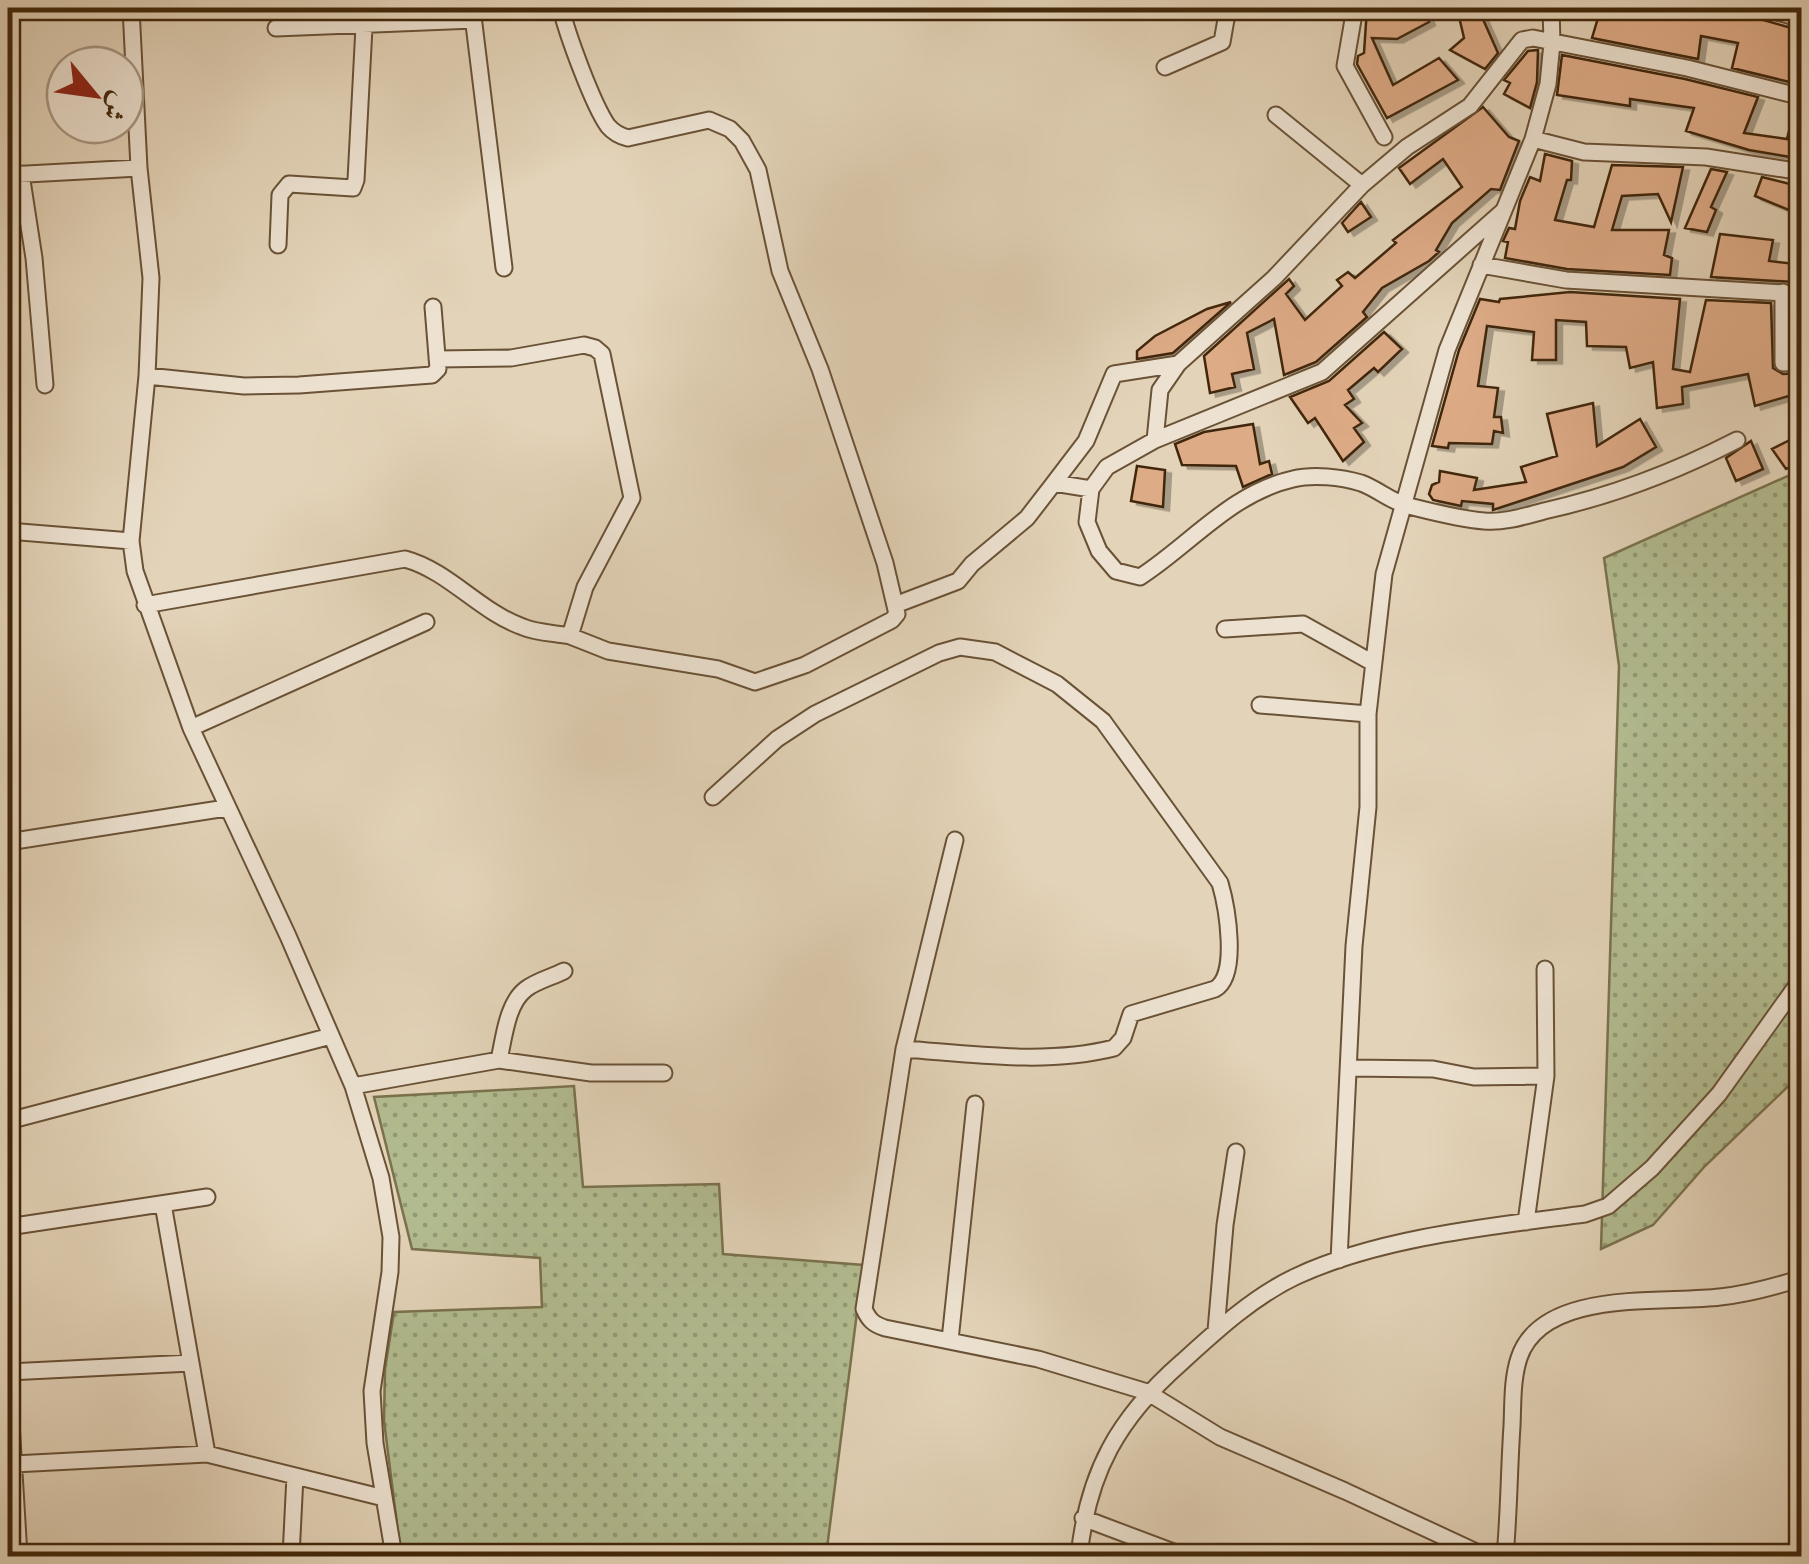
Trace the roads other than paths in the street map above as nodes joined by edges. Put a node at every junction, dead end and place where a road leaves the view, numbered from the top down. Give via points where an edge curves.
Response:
1 (131, 8) edge
2 (561, 8) edge
3 (1228, 8) edge
4 (1355, 8) edge
5 (1551, 8) edge
6 (1763, 8) edge
7 (473, 14) edge
8 (365, 15) edge
9 (1802, 19) edge
10 (276, 28) dead end
11 (1552, 43) junction
12 (1165, 67) dead end
13 (1802, 97) edge
14 (1276, 115) dead end
15 (1384, 137) dead end
16 (1533, 140) junction
17 (138, 168) junction
18 (1802, 172) edge
19 (14, 175) edge
20 (1362, 185) junction
21 (1506, 208) junction
22 (278, 245) dead end
23 (1481, 265) junction
24 (504, 268) dead end
25 (1784, 292) junction
26 (1802, 294) edge
27 (432, 307) dead end
28 (436, 359) junction
29 (1802, 362) edge
30 (1178, 364) junction
31 (147, 376) junction
32 (44, 385) dead end
33 (1155, 440) junction
34 (1737, 440) dead end
35 (1054, 483) junction
36 (1091, 489) junction
37 (1403, 505) junction
38 (8, 531) edge
39 (132, 542) junction
40 (144, 605) junction
41 (894, 605) junction
42 (426, 622) dead end
43 (1225, 629) dead end
44 (570, 636) junction
45 (1373, 663) junction
46 (1260, 705) dead end
47 (1368, 714) junction
48 (191, 728) junction
49 (714, 798) dead end
50 (226, 808) junction
51 (955, 840) dead end
52 (8, 842) edge
53 (1545, 969) dead end
54 (564, 972) dead end
55 (1802, 978) edge
56 (331, 1036) junction
57 (904, 1049) junction
58 (499, 1060) junction
59 (1350, 1068) junction
60 (664, 1073) dead end
61 (1546, 1076) junction
62 (353, 1086) junction
63 (975, 1104) dead end
64 (12, 1120) dead end
65 (1236, 1152) dead end
66 (207, 1196) dead end
67 (163, 1204) junction
68 (1526, 1222) junction
69 (8, 1228) edge
70 (1339, 1260) junction
71 (1802, 1278) edge
72 (1216, 1331) junction
73 (950, 1340) junction
74 (191, 1364) junction
75 (8, 1372) edge
76 (1147, 1392) junction
77 (207, 1454) junction
78 (14, 1464) junction
79 (295, 1476) junction
80 (384, 1498) junction
81 (1083, 1518) junction
82 (19, 1556) edge
83 (292, 1556) edge
84 (394, 1556) edge
85 (1079, 1556) edge
86 (1184, 1556) edge
87 (1485, 1556) edge
88 (1505, 1556) edge

1 - 17 street
2 - 41 street via 615,132 628,138 709,120 742,141 758,170 780,271 820,369
3 - 12 street via 1222,42
4 - 15 street via 1345,66
5 - 11 street
6 - 9 street
7 - 8 street
7 - 24 street
8 - 10 street
8 - 22 street via 354,188 288,184 280,195
11 - 13 street
11 - 16 street
11 - 20 street via 1522,40 1470,106
14 - 20 street
16 - 18 street via 1584,152 1706,157
16 - 21 street
17 - 19 street
17 - 31 street via 150,278
19 - 32 street via 34,258
20 - 30 street via 1274,278
21 - 23 street
21 - 33 street via 1322,372
23 - 25 street via 1566,280
23 - 37 street via 1447,350
25 - 26 street
25 - 29 street via 1783,363
27 - 28 street
28 - 31 street via 432,375 299,385
28 - 44 street via 511,358 584,345 602,354 632,498 585,587
30 - 33 street via 1160,390
30 - 35 street via 1114,374 1086,442
31 - 39 street
33 - 36 street via 1107,467
34 - 37 street via 1680,470 1506,520
35 - 36 street
35 - 41 street via 1027,518 958,581
36 - 37 street via 1087,522 1098,551 1116,571 1140,577 1264,486 1323,477 1362,484
37 - 45 street via 1384,574
38 - 39 street
39 - 40 street
40 - 44 street via 405,559 522,627
40 - 48 street
41 - 44 street via 892,620 805,665 755,682 718,669 608,651
42 - 48 street
43 - 45 street via 1303,624
45 - 47 street
46 - 47 street
47 - 59 street
48 - 50 street
49 - 57 street via 777,738 815,714 939,653 977,647 1057,684 1103,722 1220,883 1229,966 1224,982 1131,1014 1114,1048 1054,1055
50 - 52 street
50 - 56 street
51 - 57 street
53 - 61 street
54 - 58 street via 518,998
55 - 68 street via 1719,1094 1627,1192 1585,1214
56 - 62 street
56 - 64 street
57 - 73 street via 864,1309 873,1324
58 - 60 street via 591,1073
58 - 62 street
59 - 61 street
59 - 70 street
61 - 68 street
62 - 80 street via 392,1237 372,1391
63 - 73 street
65 - 72 street
66 - 67 street
67 - 69 street
67 - 74 street
68 - 70 street
70 - 72 street via 1296,1276
71 - 88 street via 1719,1298 1616,1301 1570,1312 1534,1332 1519,1356 1513,1388
72 - 76 street
73 - 76 street
74 - 75 street
74 - 77 street
75 - 78 street
76 - 81 street via 1104,1457
76 - 87 street via 1220,1437
77 - 78 street
77 - 79 street
78 - 82 street
79 - 80 street
79 - 83 street
80 - 84 street
81 - 85 street
81 - 86 street

